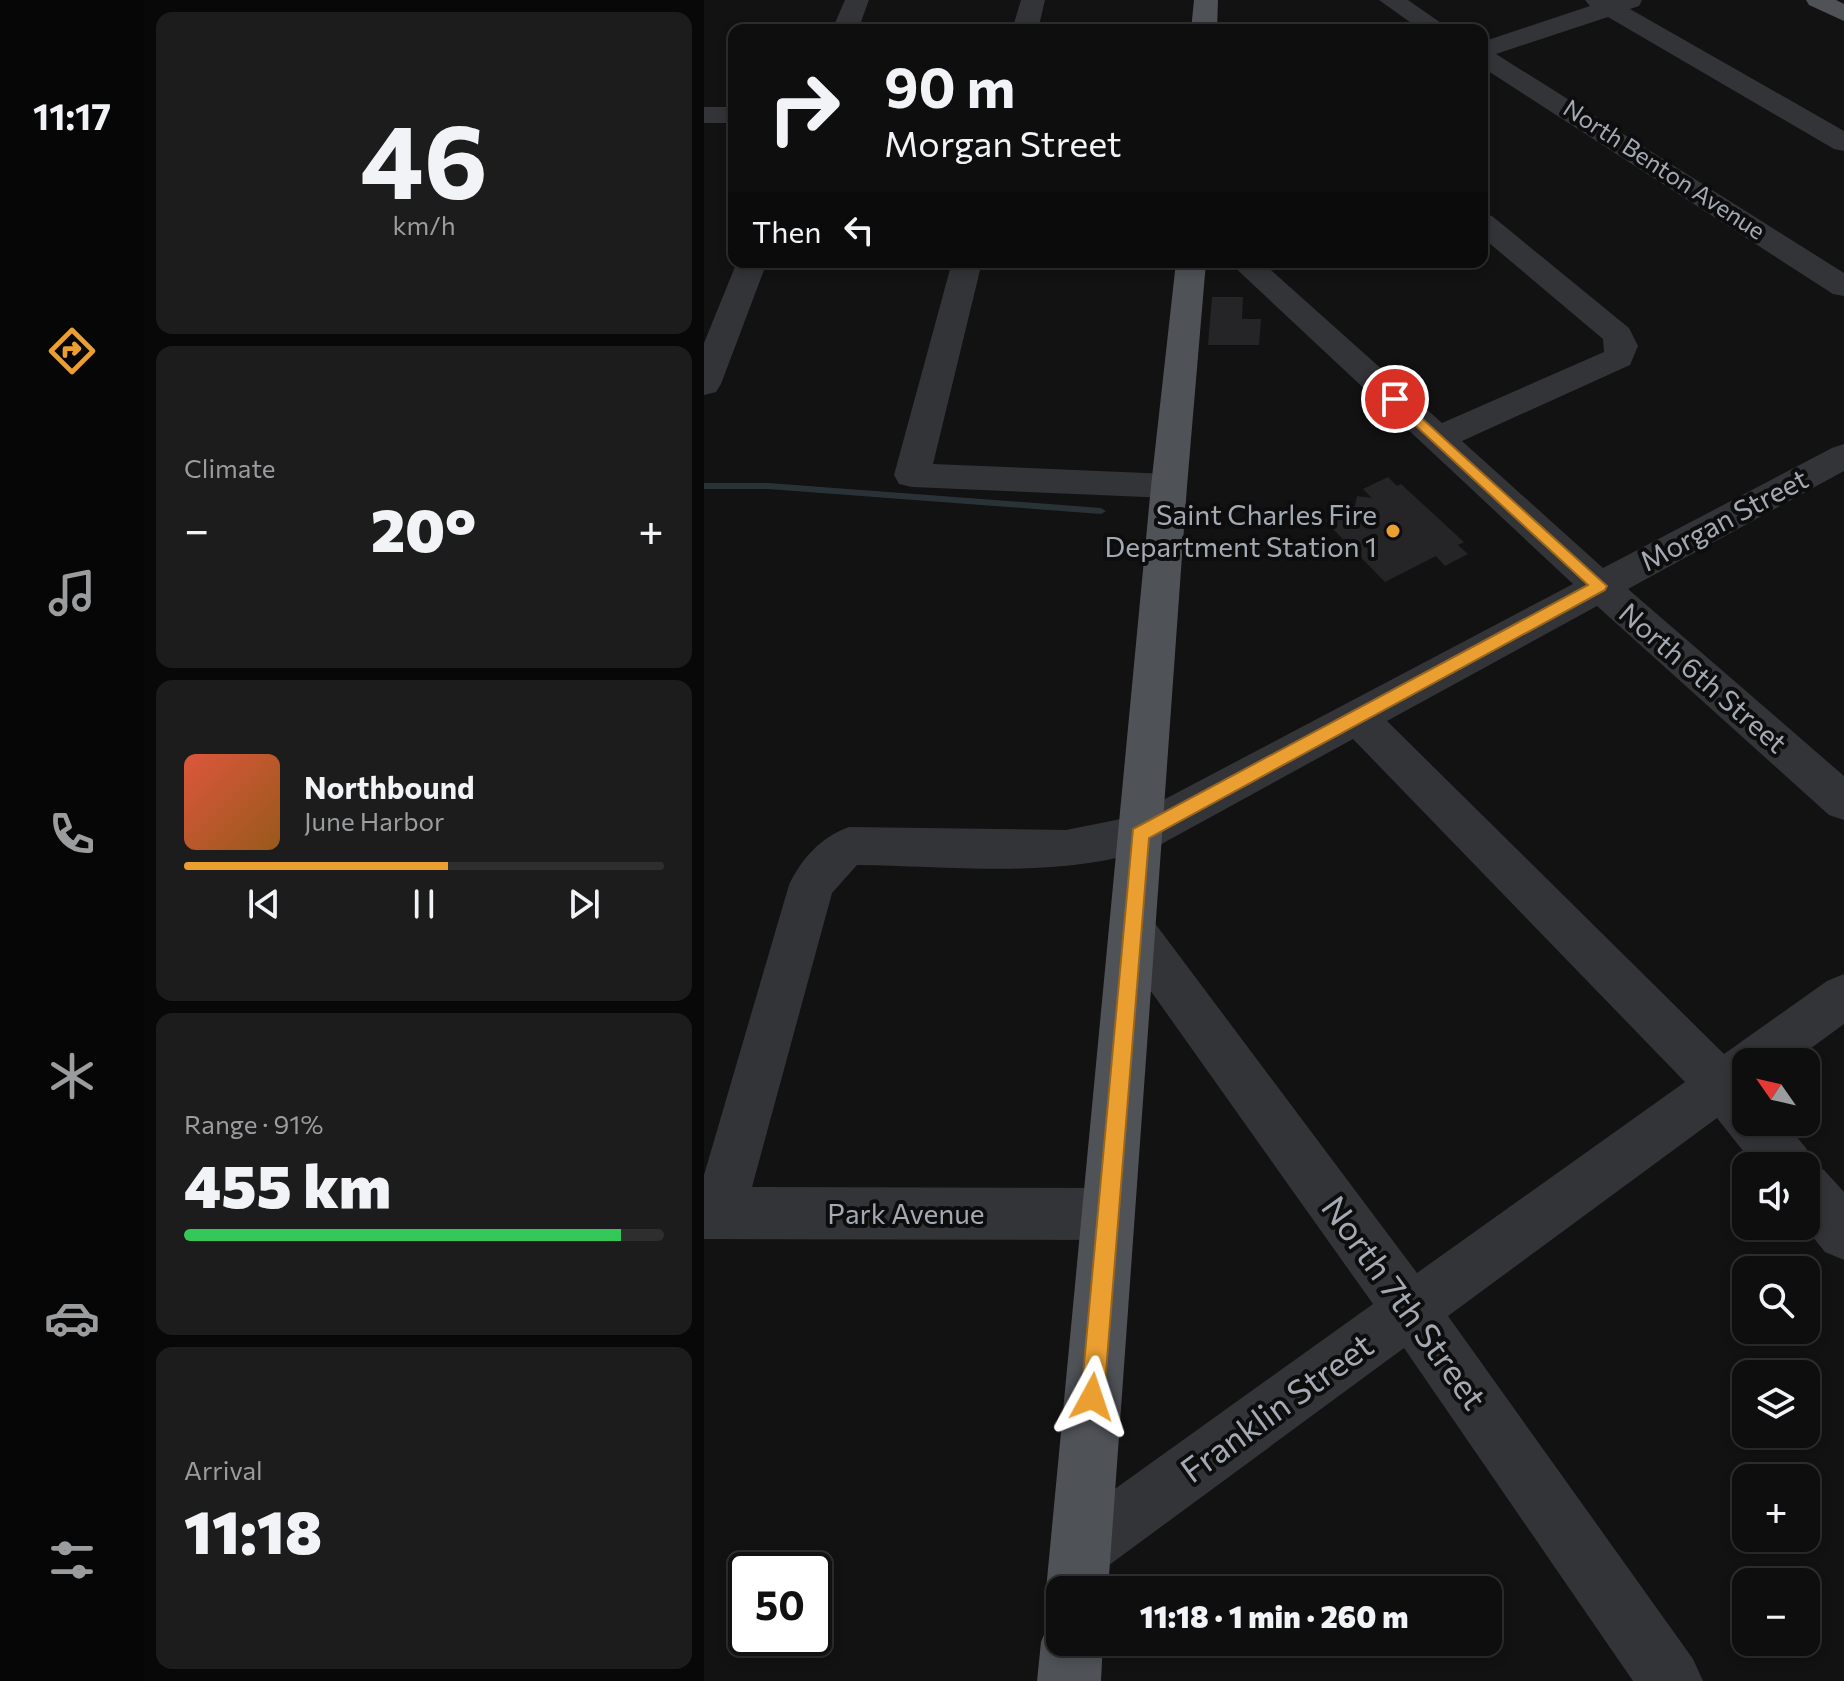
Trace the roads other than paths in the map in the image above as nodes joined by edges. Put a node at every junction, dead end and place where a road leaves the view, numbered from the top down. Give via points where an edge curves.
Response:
1 (857, 0) edge
2 (1033, 0) edge
3 (1206, 0) edge
4 (1391, 0) edge
5 (1818, 0) edge
6 (1613, 3) edge
7 (1844, 14) edge
8 (847, 24) edge
9 (1027, 24) edge
10 (1204, 24) edge
11 (1429, 24) edge
12 (1488, 51) edge
13 (1488, 57) edge
14 (704, 115) edge
15 (728, 115) edge
16 (1844, 143) edge
17 (1488, 227) edge
18 (750, 268) edge
19 (965, 268) edge
20 (1190, 268) edge
21 (1251, 268) edge
22 (1844, 287) edge
23 (704, 384) edge
24 (1438, 438) junction
25 (1844, 456) edge
26 (1169, 486) junction
27 (1599, 586) junction
28 (1357, 717) junction
29 (1844, 802) edge
30 (1140, 834) junction
31 (1132, 928) junction
32 (1844, 996) edge
33 (1789, 1048) edge
34 (1732, 1078) edge
35 (1732, 1098) edge
36 (1820, 1205) edge
37 (711, 1213) edge
38 (1108, 1214) junction
39 (1844, 1233) edge
40 (1411, 1310) junction
41 (1078, 1570) edge
42 (1071, 1656) edge
43 (1069, 1681) edge
44 (1671, 1681) edge

1 - 8 street
2 - 9 street
3 - 10 main road
4 - 11 street
5 - 7 main road
6 - 12 street
6 - 16 street
13 - 22 street, North Benton Avenue
14 - 15 street
17 - 24 street via 1618,335 1622,346 1618,358
18 - 23 street
19 - 26 street via 912,475
20 - 26 main road
21 - 24 street, North 6th Street
24 - 27 street, North 6th Street
25 - 27 street, Morgan Street
26 - 30 main road
27 - 28 street, Morgan Street
27 - 29 street, North 6th Street
28 - 30 street, Morgan Street
28 - 34 street
30 - 31 main road
30 - 37 street, Morgan Street via 1066,849 849,846 833,858 812,885
31 - 38 main road
31 - 40 street, North 7th Street
32 - 33 street, Franklin Street
35 - 40 street, Franklin Street
36 - 39 street
37 - 38 street, Park Avenue
38 - 41 main road
40 - 41 street, Franklin Street
40 - 44 street, North 7th Street
42 - 43 main road

